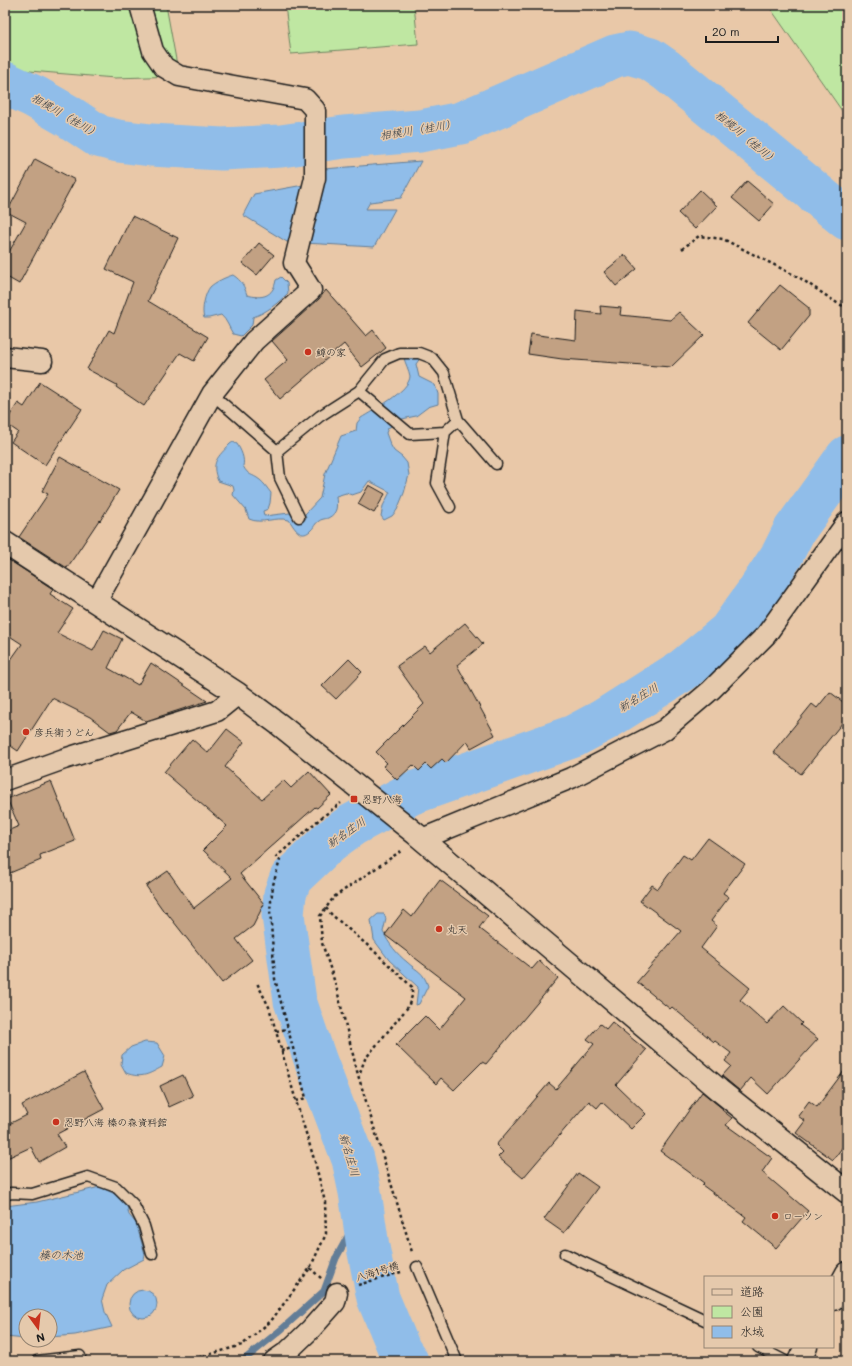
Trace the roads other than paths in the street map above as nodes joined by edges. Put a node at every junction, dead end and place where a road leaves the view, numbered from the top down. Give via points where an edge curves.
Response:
1 (140, 5) edge
2 (5, 357) edge
3 (42, 361) dead end
4 (359, 391) junction
5 (212, 394) junction
6 (458, 420) junction
7 (445, 432) junction
8 (277, 451) junction
9 (496, 464) dead end
10 (450, 507) dead end
11 (299, 517) dead end
12 (847, 522) edge
13 (5, 543) edge
14 (96, 602) junction
15 (238, 694) junction
16 (5, 780) edge
17 (419, 836) junction
18 (847, 1192) edge
19 (5, 1195) edge
20 (152, 1254) dead end
21 (565, 1254) dead end
22 (412, 1268) road end
23 (847, 1273) edge
24 (337, 1293) dead end
25 (834, 1297) edge
26 (704, 1320) edge
27 (760, 1348) edge
28 (806, 1348) edge
29 (80, 1356) dead end
30 (37, 1361) edge
31 (274, 1361) edge
32 (457, 1361) edge
33 (785, 1361) edge
34 (799, 1361) edge

1 - 5 street via 153,51 164,67 179,76 305,100 315,110 315,178 294,263 311,290 254,341
2 - 3 street
4 - 6 lane via 385,359 399,352 418,352 432,358 444,373
4 - 7 lane via 410,434
4 - 8 lane via 320,416
5 - 8 lane
5 - 14 street
6 - 7 lane
6 - 9 lane
7 - 10 lane via 437,484
8 - 11 lane via 280,478
12 - 17 street via 766,635 711,690 664,730 571,778
13 - 14 street
14 - 15 street
15 - 16 street via 216,711
15 - 17 street
17 - 18 street via 719,1090
19 - 20 lane via 32,1194 88,1177 116,1187 133,1204 144,1226
21 - 26 lane
22 - 32 lane
23 - 25 street
24 - 31 street via 335,1302 311,1329
27 - 33 lane
28 - 34 street
29 - 30 lane

